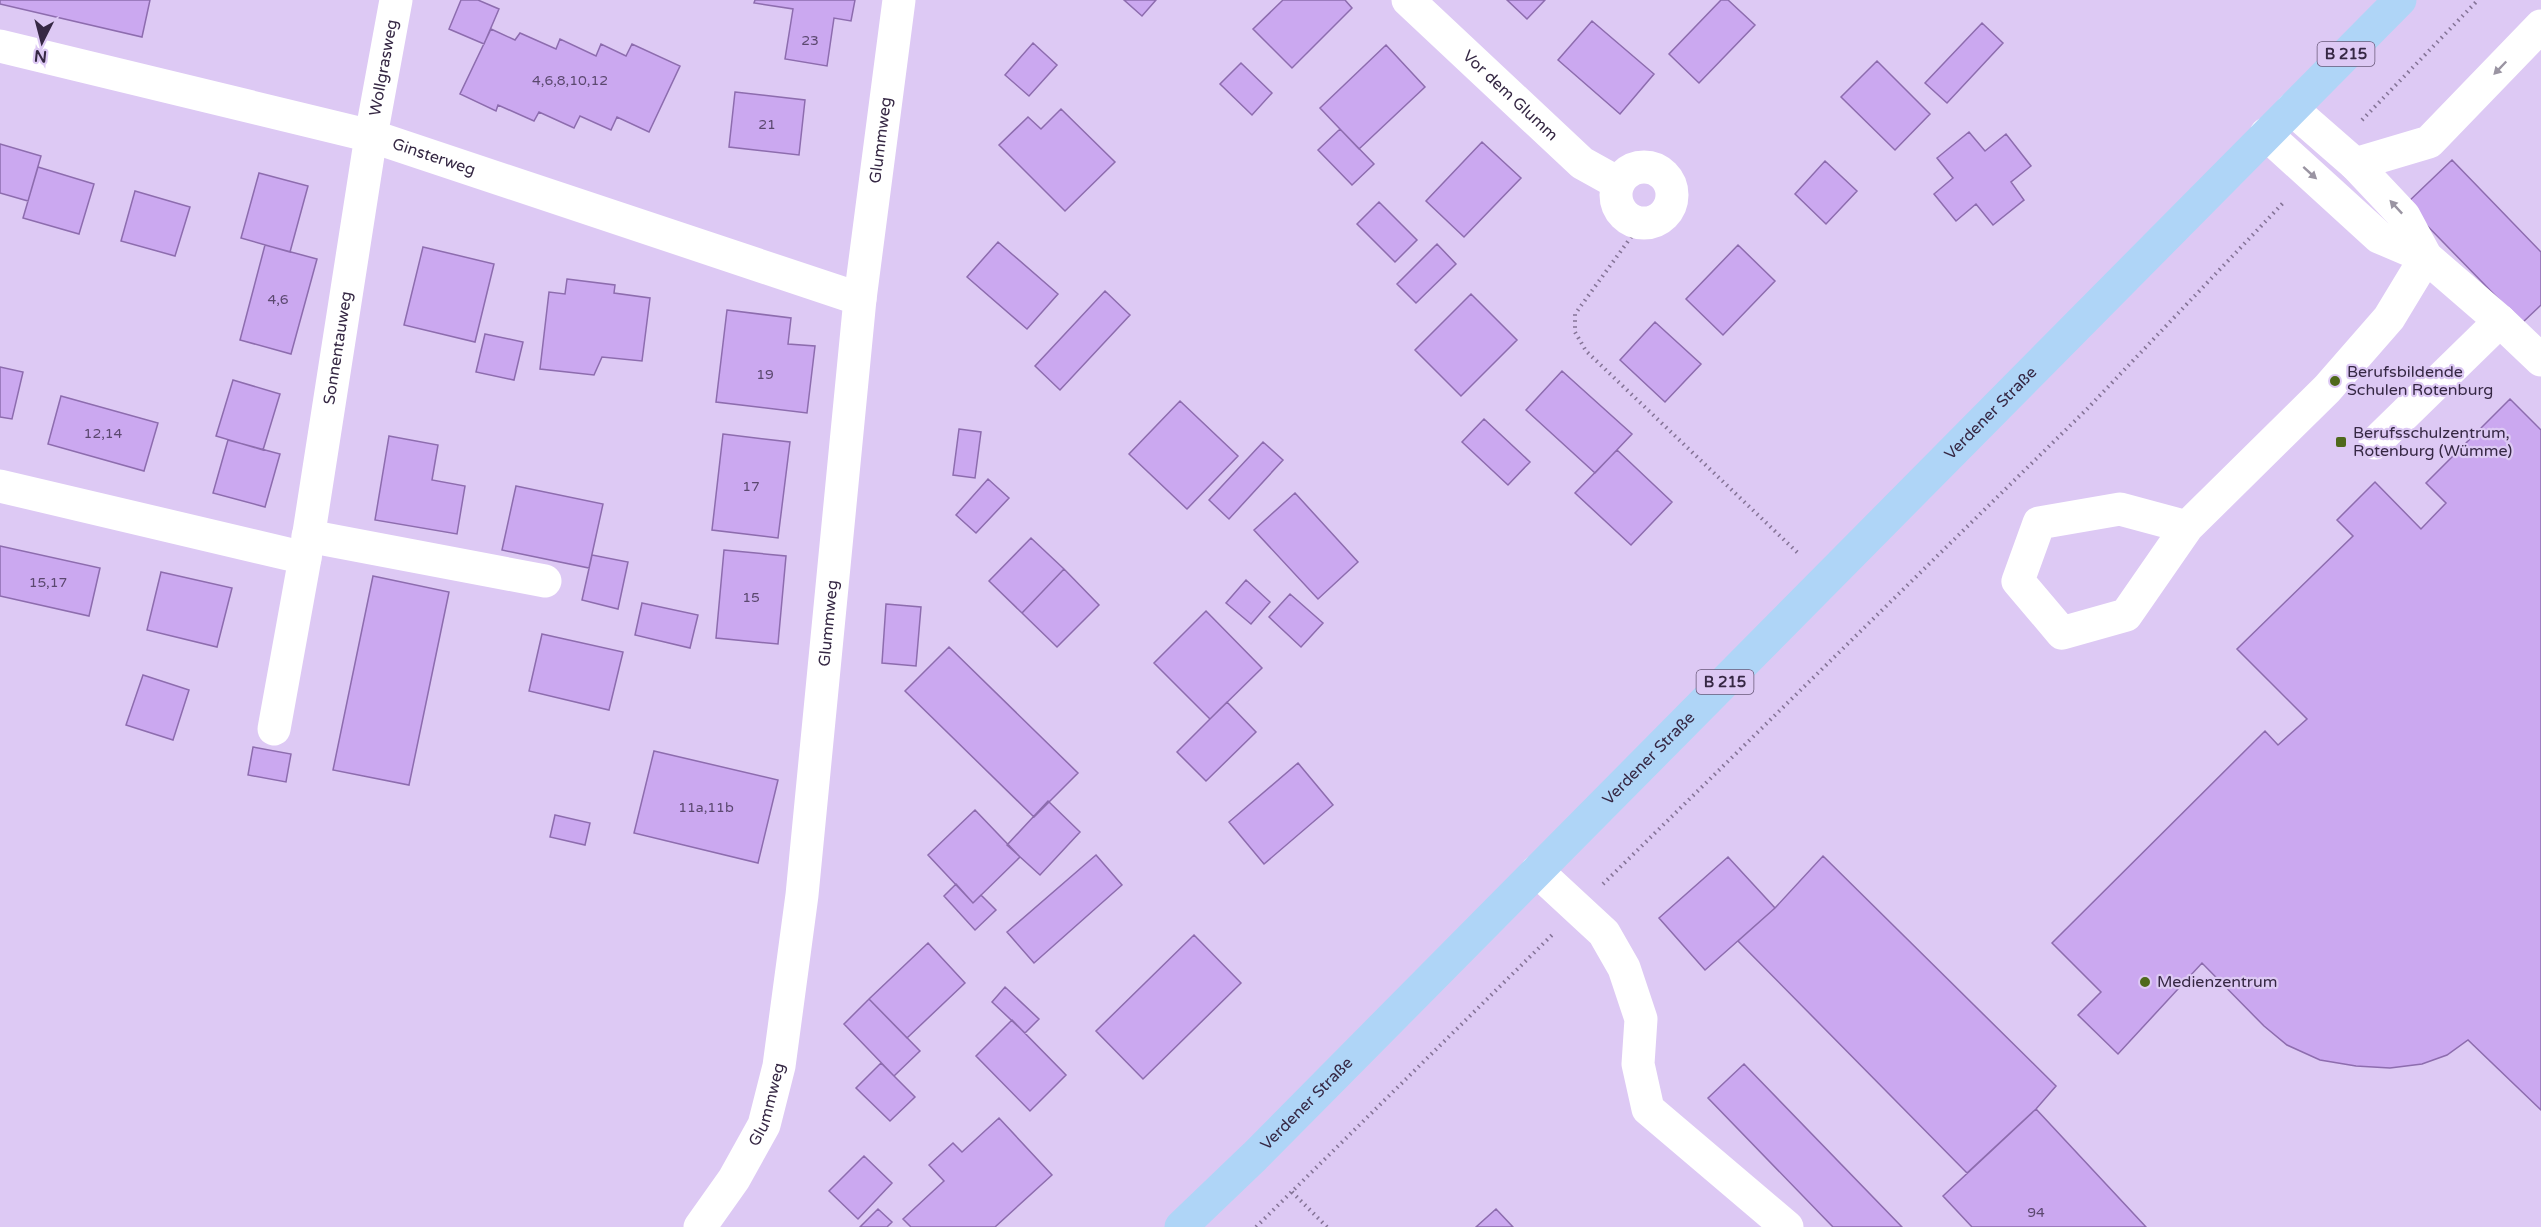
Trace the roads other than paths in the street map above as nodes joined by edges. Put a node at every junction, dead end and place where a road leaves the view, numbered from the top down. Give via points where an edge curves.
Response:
1 (396, 0) edge
2 (899, 0) edge
3 (1408, 0) edge
4 (2400, 0) edge
5 (2541, 26) edge
6 (0, 46) edge
7 (2292, 109) junction
8 (2266, 134) junction
9 (371, 136) junction
10 (2345, 156) junction
11 (1618, 183) junction
12 (2426, 257) junction
13 (860, 299) junction
14 (2500, 321) junction
15 (2541, 360) edge
16 (2375, 443) dead end
17 (0, 486) edge
18 (2187, 527) junction
19 (307, 547) junction
20 (545, 580) dead end
21 (274, 729) dead end
22 (1537, 872) junction
23 (700, 1227) edge
24 (1180, 1227) edge
25 (1786, 1227) edge

1 - 9 street, Wollgrasweg
2 - 13 street, Glummweg
3 - 11 street, Vor dem Glumm via 1582,163
4 - 7 main road, Verdener Straße / B 215
5 -> 10 street via 2429,142
6 - 9 street, Ginsterweg
7 - 8 main road, Verdener Straße / B 215
7 - 10 street
8 -> 12 street via 2379,237
8 - 22 main road, Verdener Straße / B 215
9 - 13 street, Ginsterweg
9 - 19 street, Sonnentauweg
12 -> 10 street via 2404,216
11 - 11 street via 1624,174 1641,167 1660,171 1672,196 1671,205 1659,218 1642,222 1625,215 1617,200
12 - 14 street
12 - 18 street via 2389,318 2327,389
13 - 23 street, Glummweg via 802,895 779,1066 764,1125 734,1179
14 - 15 street
14 - 16 street
17 - 19 street
18 - 18 street via 2120,509 2039,523 2018,581 2062,633 2126,615
19 - 20 street
19 - 21 street, Sonnentauweg
22 - 24 main road, Verdener Straße / B 215 via 1256,1156
22 - 25 street via 1604,933 1624,968 1641,1019 1638,1064 1648,1109

